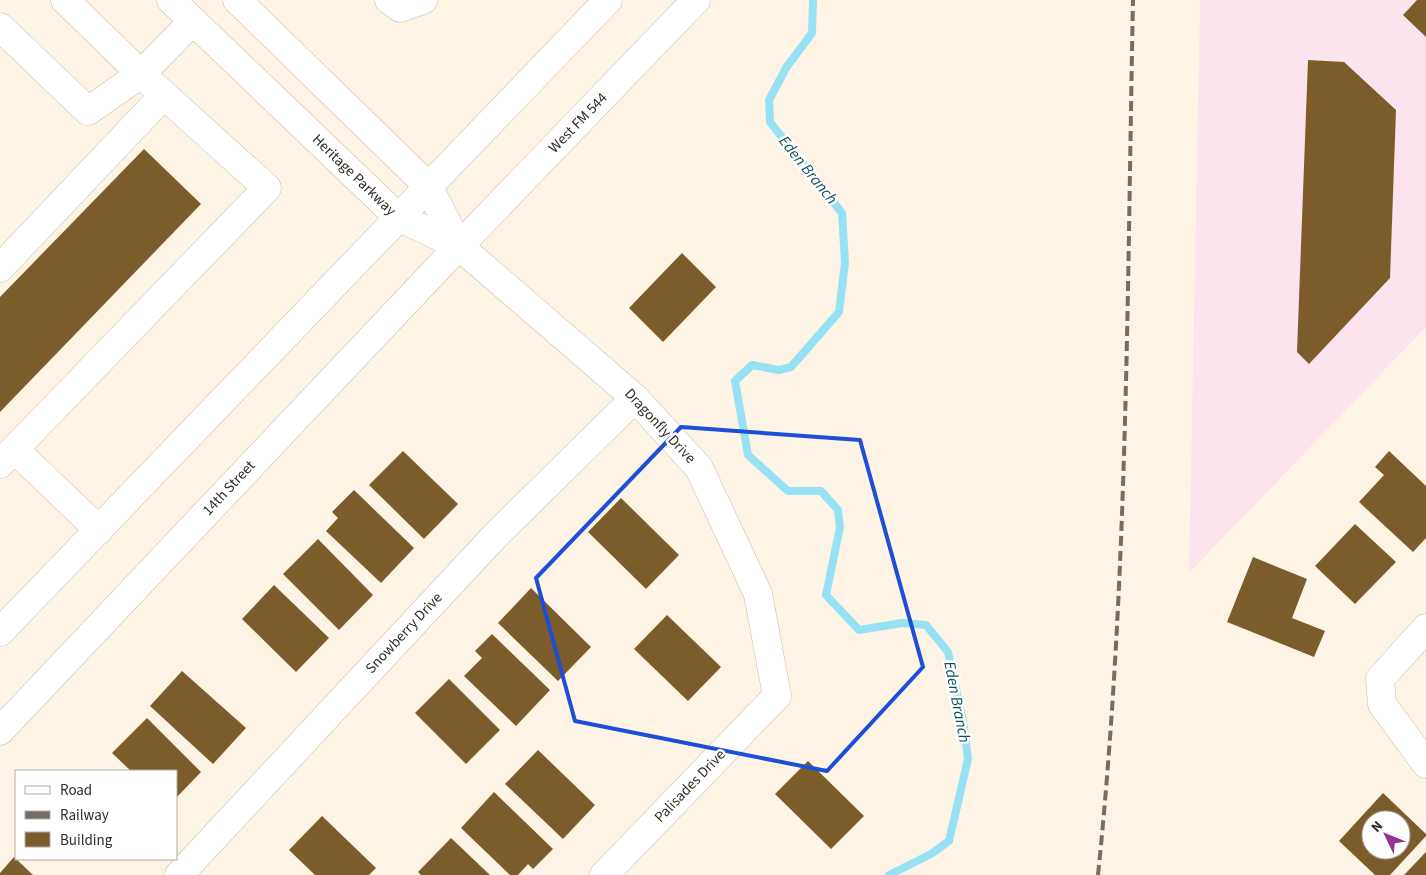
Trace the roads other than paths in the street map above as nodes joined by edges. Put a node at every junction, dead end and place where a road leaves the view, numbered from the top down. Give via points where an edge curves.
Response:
1 (65, 0) edge
2 (171, 0) edge
3 (237, 0) edge
4 (389, 0) edge
5 (423, 0) edge
6 (608, 0) edge
7 (696, 0) edge
8 (193, 21) junction
9 (0, 28) edge
10 (141, 74) junction
11 (164, 95) junction
12 (428, 186) junction
13 (398, 217) junction
14 (459, 246) junction
15 (0, 268) edge
16 (635, 398) junction
17 (7, 457) edge
18 (99, 530) junction
19 (1426, 628) edge
20 (0, 632) edge
21 (776, 696) joint
22 (0, 731) edge
23 (1426, 764) edge
24 (179, 875) edge
25 (604, 875) edge

1 - 10 main road
2 - 8 main road, Heritage Parkway
3 - 12 main road
4 - 5 main road via 400,8
6 - 12 main road
7 - 14 main road, West FM 544
8 - 10 main road
8 - 13 main road, Heritage Parkway
9 - 10 main road via 88,111
10 - 11 main road
11 - 15 main road
11 - 17 main road via 267,188
12 - 13 main road
12 - 14 main road
13 - 14 main road, Heritage Parkway
13 - 18 main road
14 - 16 main road, Dragonfly Drive
14 - 22 main road, 14th Street
16 - 21 main road, Dragonfly Drive via 699,468 758,594
16 - 24 main road, Snowberry Drive via 494,537
17 - 18 main road
18 - 20 main road
19 - 23 main road via 1380,679 1382,704
21 - 25 main road, Palisades Drive

